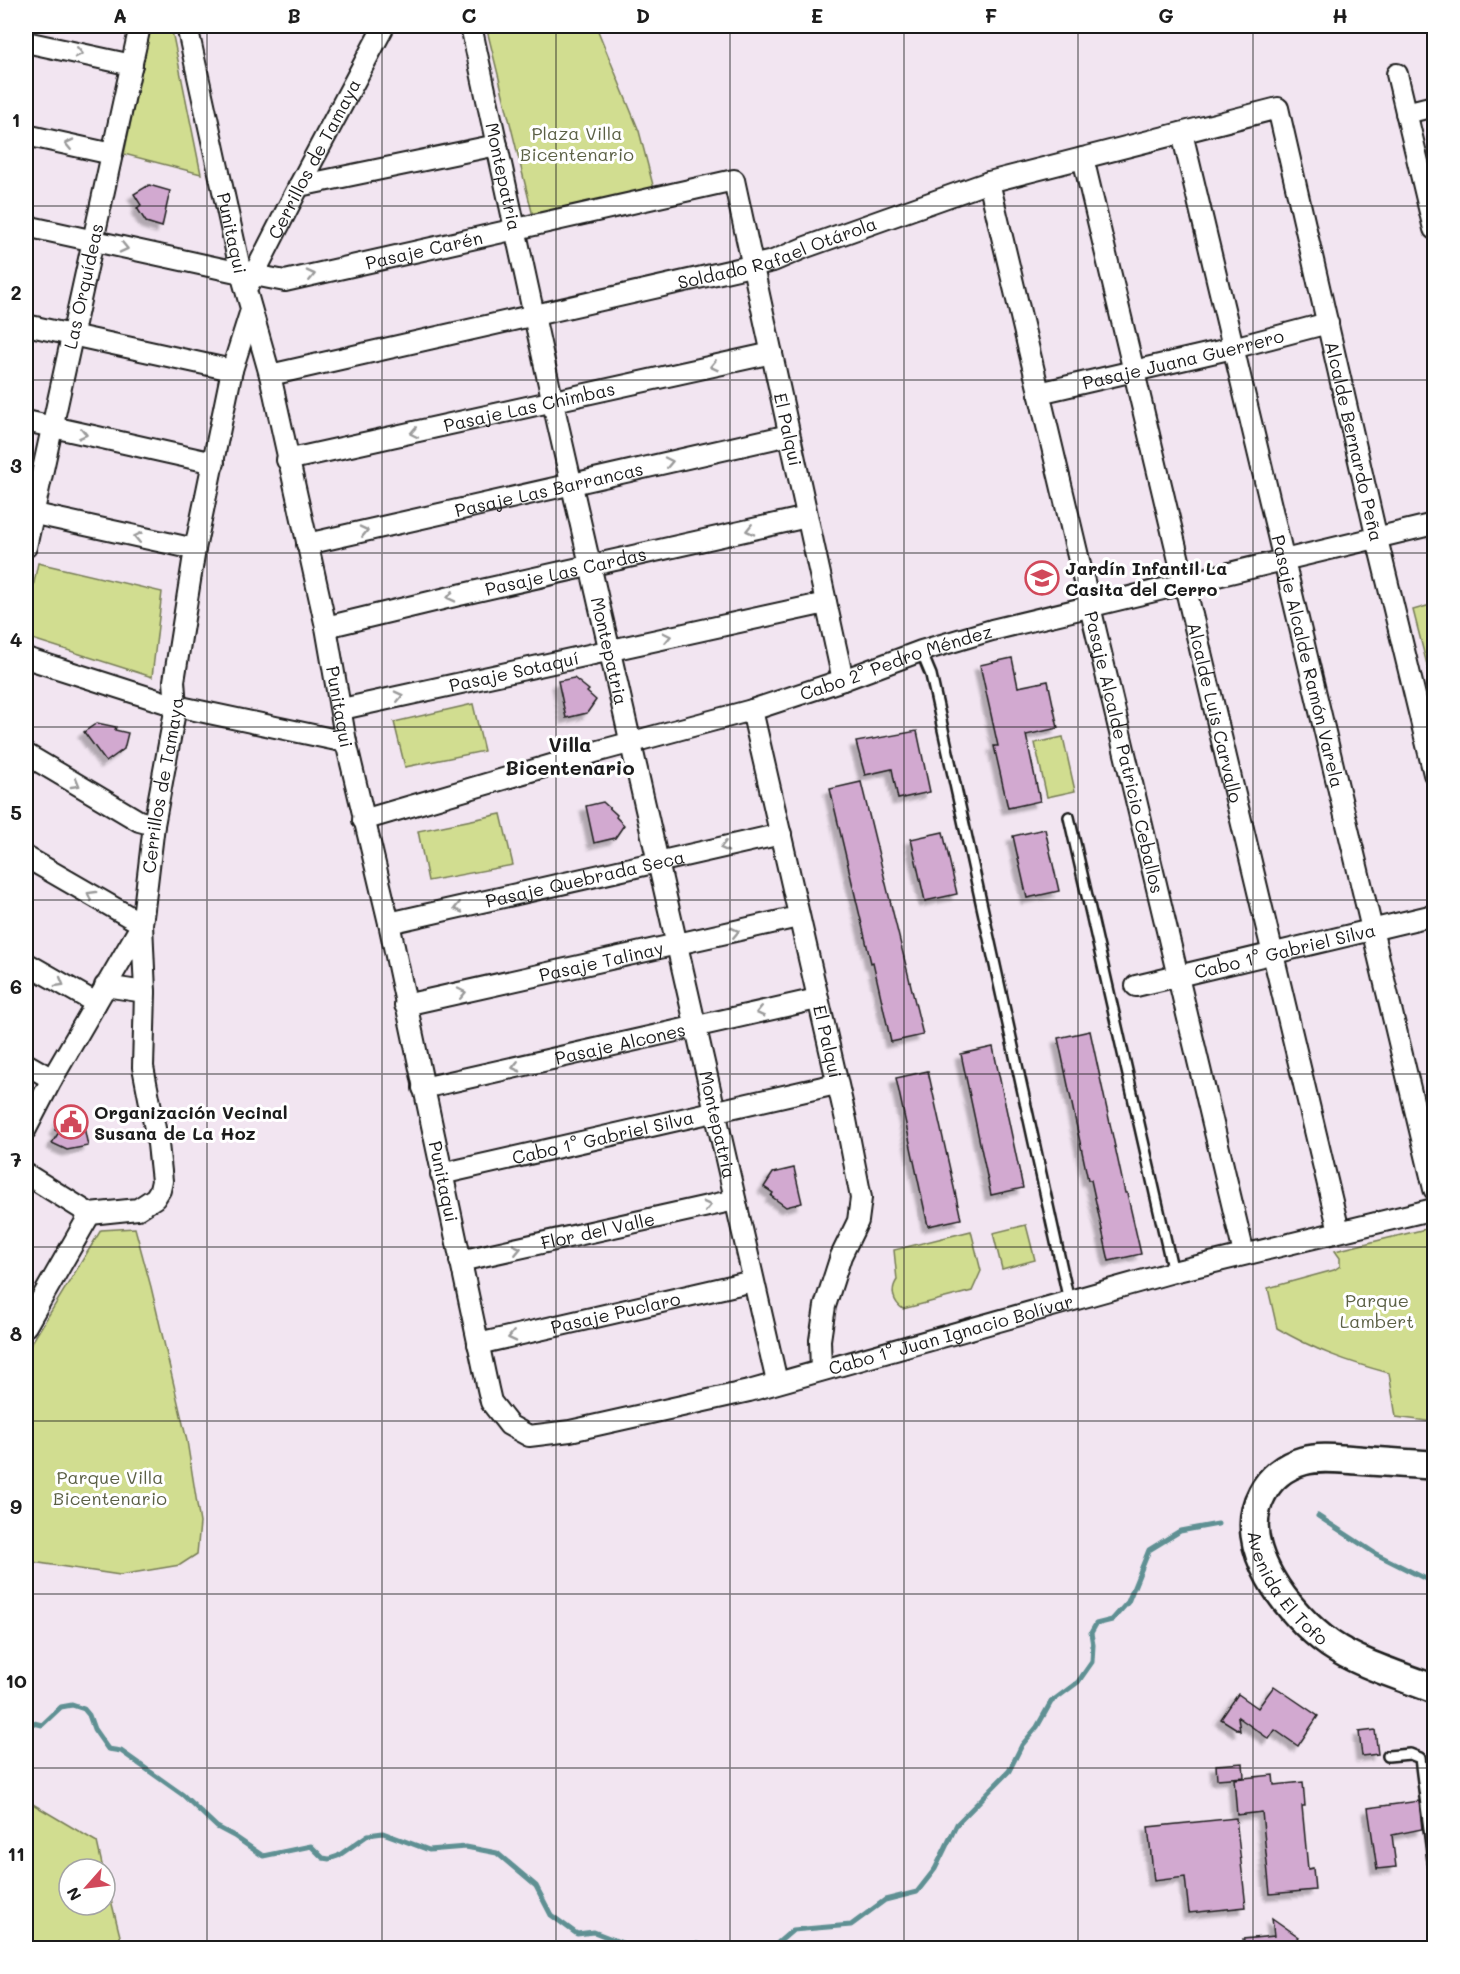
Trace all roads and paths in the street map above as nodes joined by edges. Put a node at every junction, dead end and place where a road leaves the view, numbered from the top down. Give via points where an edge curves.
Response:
1 (140, 26) edge
2 (187, 26) edge
3 (384, 26) edge
4 (471, 26) edge
5 (26, 42) edge
6 (132, 65) junction
7 (1397, 74) dead end
8 (1434, 106) edge
9 (1278, 108) joint
10 (1407, 113) junction
11 (1182, 133) junction
12 (26, 135) edge
13 (497, 145) junction
14 (112, 154) junction
15 (1083, 158) junction
16 (734, 180) joint
17 (989, 182) junction
18 (298, 186) junction
19 (26, 226) edge
20 (515, 229) junction
21 (1434, 229) edge
22 (93, 241) junction
23 (752, 266) junction
24 (248, 287) junction
25 (535, 315) junction
26 (1328, 323) junction
27 (26, 325) edge
28 (73, 335) junction
29 (1233, 348) junction
30 (771, 353) junction
31 (232, 370) junction
32 (1133, 370) junction
33 (270, 375) junction
34 (1039, 393) junction
35 (553, 403) junction
36 (26, 421) edge
37 (51, 426) junction
38 (789, 435) junction
39 (287, 460) junction
40 (213, 463) junction
41 (571, 485) junction
42 (29, 513) edge
43 (807, 517) junction
44 (1434, 525) edge
45 (1377, 539) junction
46 (307, 544) junction
47 (26, 547) edge
48 (195, 549) junction
49 (1285, 562) junction
50 (590, 566) junction
51 (1185, 584) junction
52 (826, 603) junction
53 (1091, 606) junction
54 (326, 627) junction
55 (610, 649) junction
56 (921, 651) junction
57 (26, 658) edge
58 (843, 680) junction
59 (176, 706) junction
60 (342, 709) junction
61 (752, 710) junction
62 (346, 742) junction
63 (631, 743) junction
64 (26, 754) edge
65 (1434, 774) edge
66 (1069, 817) dead end
67 (363, 820) junction
68 (154, 825) junction
69 (781, 834) junction
70 (26, 857) edge
71 (659, 862) junction
72 (1434, 915) edge
73 (798, 917) junction
74 (389, 923) junction
75 (142, 924) junction
76 (1372, 930) junction
77 (678, 945) junction
78 (1273, 954) junction
79 (26, 963) edge
80 (1179, 977) junction
81 (1136, 986) dead end
82 (145, 992) junction
83 (100, 995) junction
84 (817, 999) junction
85 (405, 1005) junction
86 (696, 1026) junction
87 (26, 1064) edge
88 (52, 1079) junction
89 (836, 1084) junction
90 (423, 1088) junction
91 (715, 1112) junction
92 (26, 1129) edge
93 (26, 1174) edge
94 (441, 1174) junction
95 (1434, 1189) edge
96 (735, 1200) junction
97 (1434, 1209) edge
98 (90, 1214) junction
99 (1339, 1231) junction
100 (1244, 1254) junction
101 (460, 1261) junction
102 (1173, 1272) junction
103 (753, 1281) junction
104 (1069, 1301) junction
105 (26, 1326) edge
106 (478, 1344) junction
107 (821, 1370) junction
108 (777, 1382) junction
109 (488, 1389) joint
110 (1434, 1465) edge
111 (1434, 1689) edge
112 (1389, 1756) dead end
113 (1434, 1868) edge

1 - 6 street, Las Orquídeas
2 - 24 street, Punitaqui
3 - 18 street, Cerrillos de Tamaya
4 - 13 street, Montepatria
5 -> 6 street
6 - 14 street, Las Orquídeas
7 - 10 street
8 - 10 street
9 - 11 street, Soldado Rafael Otárola
9 - 26 street, Alcalde Bernardo Peña
10 - 21 street
11 - 15 street, Soldado Rafael Otárola
11 - 29 street, Pasaje Alcalde Ramón Varela
14 -> 12 street
13 - 18 street
13 - 20 street, Montepatria
14 - 22 street, Las Orquídeas
15 - 17 street, Soldado Rafael Otárola
15 - 32 street, Alcalde Luis Carvallo
16 - 20 street, Pasaje Carén
16 - 23 street, El Palqui
17 - 23 street, Soldado Rafael Otárola
17 - 34 street, Pasaje Alcalde Patricio Ceballos
18 - 24 street, Cerrillos de Tamaya
19 - 22 street, Pasaje Carén
24 -> 20 street, Pasaje Carén
20 - 25 street, Montepatria
22 -> 24 street, Pasaje Carén via 219,270
22 - 28 street, Las Orquídeas
23 - 25 street, Soldado Rafael Otárola
23 - 30 street, El Palqui
24 - 31 street, Cerrillos de Tamaya
24 - 33 street, Punitaqui
25 - 33 street, Soldado Rafael Otárola
25 - 35 street, Montepatria
26 - 29 street, Pasaje Juana Guerrero
26 - 45 street, Alcalde Bernardo Peña
27 - 28 street
28 - 31 street
28 - 37 street, Las Orquídeas
29 - 32 street, Pasaje Juana Guerrero
29 - 49 street, Pasaje Alcalde Ramón Varela
30 -> 35 street, Pasaje Las Chimbas
30 - 38 street, El Palqui
31 - 40 street, Cerrillos de Tamaya
32 - 34 street, Pasaje Juana Guerrero
32 - 51 street, Alcalde Luis Carvallo
33 - 39 street, Punitaqui
34 - 53 street, Pasaje Alcalde Patricio Ceballos
35 -> 39 street, Pasaje Las Chimbas
35 - 41 street, Montepatria
36 - 37 street
37 -> 40 street
37 - 42 street, Las Orquídeas
41 -> 38 street, Pasaje Las Barrancas
38 - 43 street, El Palqui
39 - 46 street, Punitaqui
40 - 48 street, Cerrillos de Tamaya
46 -> 41 street, Pasaje Las Barrancas
41 - 50 street, Montepatria
42 - 47 street, Las Orquídeas
48 -> 42 street
43 -> 50 street, Pasaje Las Cardas
43 - 52 street, El Palqui
44 - 45 street, Cabo 2° Pedro Méndez
45 - 49 street, Cabo 2° Pedro Méndez
45 - 65 street, Alcalde Bernardo Peña
46 - 54 street, Punitaqui
48 - 59 street, Cerrillos de Tamaya via 174,681
49 - 51 street, Cabo 2° Pedro Méndez
49 - 76 street, Pasaje Alcalde Ramón Varela
50 -> 54 street, Pasaje Las Cardas
50 - 55 street, Montepatria
51 - 53 street, Cabo 2° Pedro Méndez
51 - 78 street, Alcalde Luis Carvallo
55 -> 52 street, Pasaje Sotaquí
52 - 58 street, El Palqui
53 - 56 street, Cabo 2° Pedro Méndez
53 - 80 street, Pasaje Alcalde Patricio Ceballos
54 - 60 street, Punitaqui
60 -> 55 street, Pasaje Sotaquí
55 - 63 street, Montepatria
56 - 58 street, Cabo 2° Pedro Méndez
56 - 104 lane via 931,675
57 - 59 street
58 - 61 street, Cabo 2° Pedro Méndez
59 - 62 street
59 - 68 street, Cerrillos de Tamaya
60 - 62 street, Punitaqui
61 - 63 street, Cabo 2° Pedro Méndez
61 - 69 street, El Palqui
62 - 67 street, Punitaqui
63 - 67 street, Cabo 2° Pedro Méndez
63 - 71 street, Montepatria
64 -> 68 street via 139,821
66 - 102 lane
67 - 74 street, Punitaqui
68 - 75 street, Cerrillos de Tamaya
69 -> 71 street, Pasaje Quebrada Seca
69 - 73 street, El Palqui
75 -> 70 street
71 -> 74 street, Pasaje Quebrada Seca
71 - 77 street, Montepatria
72 - 76 street, Cabo 1° Gabriel Silva
77 -> 73 street, Pasaje Talinay
73 - 84 street, El Palqui
74 - 85 street, Punitaqui
75 - 82 street, Cerrillos de Tamaya
75 - 83 street
76 - 78 street, Cabo 1° Gabriel Silva
76 - 95 street, Pasaje Alcalde Ramón Varela
85 -> 77 street, Pasaje Talinay
77 - 86 street, Montepatria
78 - 80 street, Cabo 1° Gabriel Silva
78 - 99 street, Alcalde Luis Carvallo
79 -> 83 street
80 - 81 street, Cabo 1° Gabriel Silva
80 - 100 street, Pasaje Alcalde Patricio Ceballos
82 - 83 street
82 - 98 street, Cerrillos de Tamaya via 143,1067 158,1144 160,1190 138,1209
83 - 88 street
84 -> 86 street, Pasaje Alcones
84 - 89 street, El Palqui
85 - 90 street, Punitaqui
86 -> 90 street, Pasaje Alcones
86 - 91 street, Montepatria
87 - 88 street
88 - 92 street
89 - 91 street, Cabo 1° Gabriel Silva
89 - 107 street, El Palqui via 859,1186 860,1209 825,1306
90 - 94 street, Punitaqui
91 - 94 street, Cabo 1° Gabriel Silva
91 - 96 street, Montepatria
93 - 98 street
94 - 101 street, Punitaqui
101 -> 96 street, Flor del Valle
96 - 103 street, Montepatria
97 - 99 street, Cabo 1° Juan Ignacio Bolívar
98 - 105 street
99 - 100 street, Cabo 1° Juan Ignacio Bolívar
100 - 102 street, Cabo 1° Juan Ignacio Bolívar
101 - 106 street, Punitaqui
102 - 104 street, Cabo 1° Juan Ignacio Bolívar
103 -> 106 street, Pasaje Puclaro
103 - 108 street, Montepatria
104 - 107 street, Cabo 1° Juan Ignacio Bolívar
106 - 109 street, Punitaqui
107 - 108 street, Cabo 1° Juan Ignacio Bolívar
108 - 109 street, Cabo 1° Juan Ignacio Bolívar via 749,1392 570,1431 529,1436 508,1425 491,1402
110 - 111 street, Avenida El Tofo via 1305,1460 1282,1471 1264,1489 1253,1526 1256,1545 1274,1583 1315,1632 1346,1654
112 - 113 lane via 1410,1754 1420,1758

